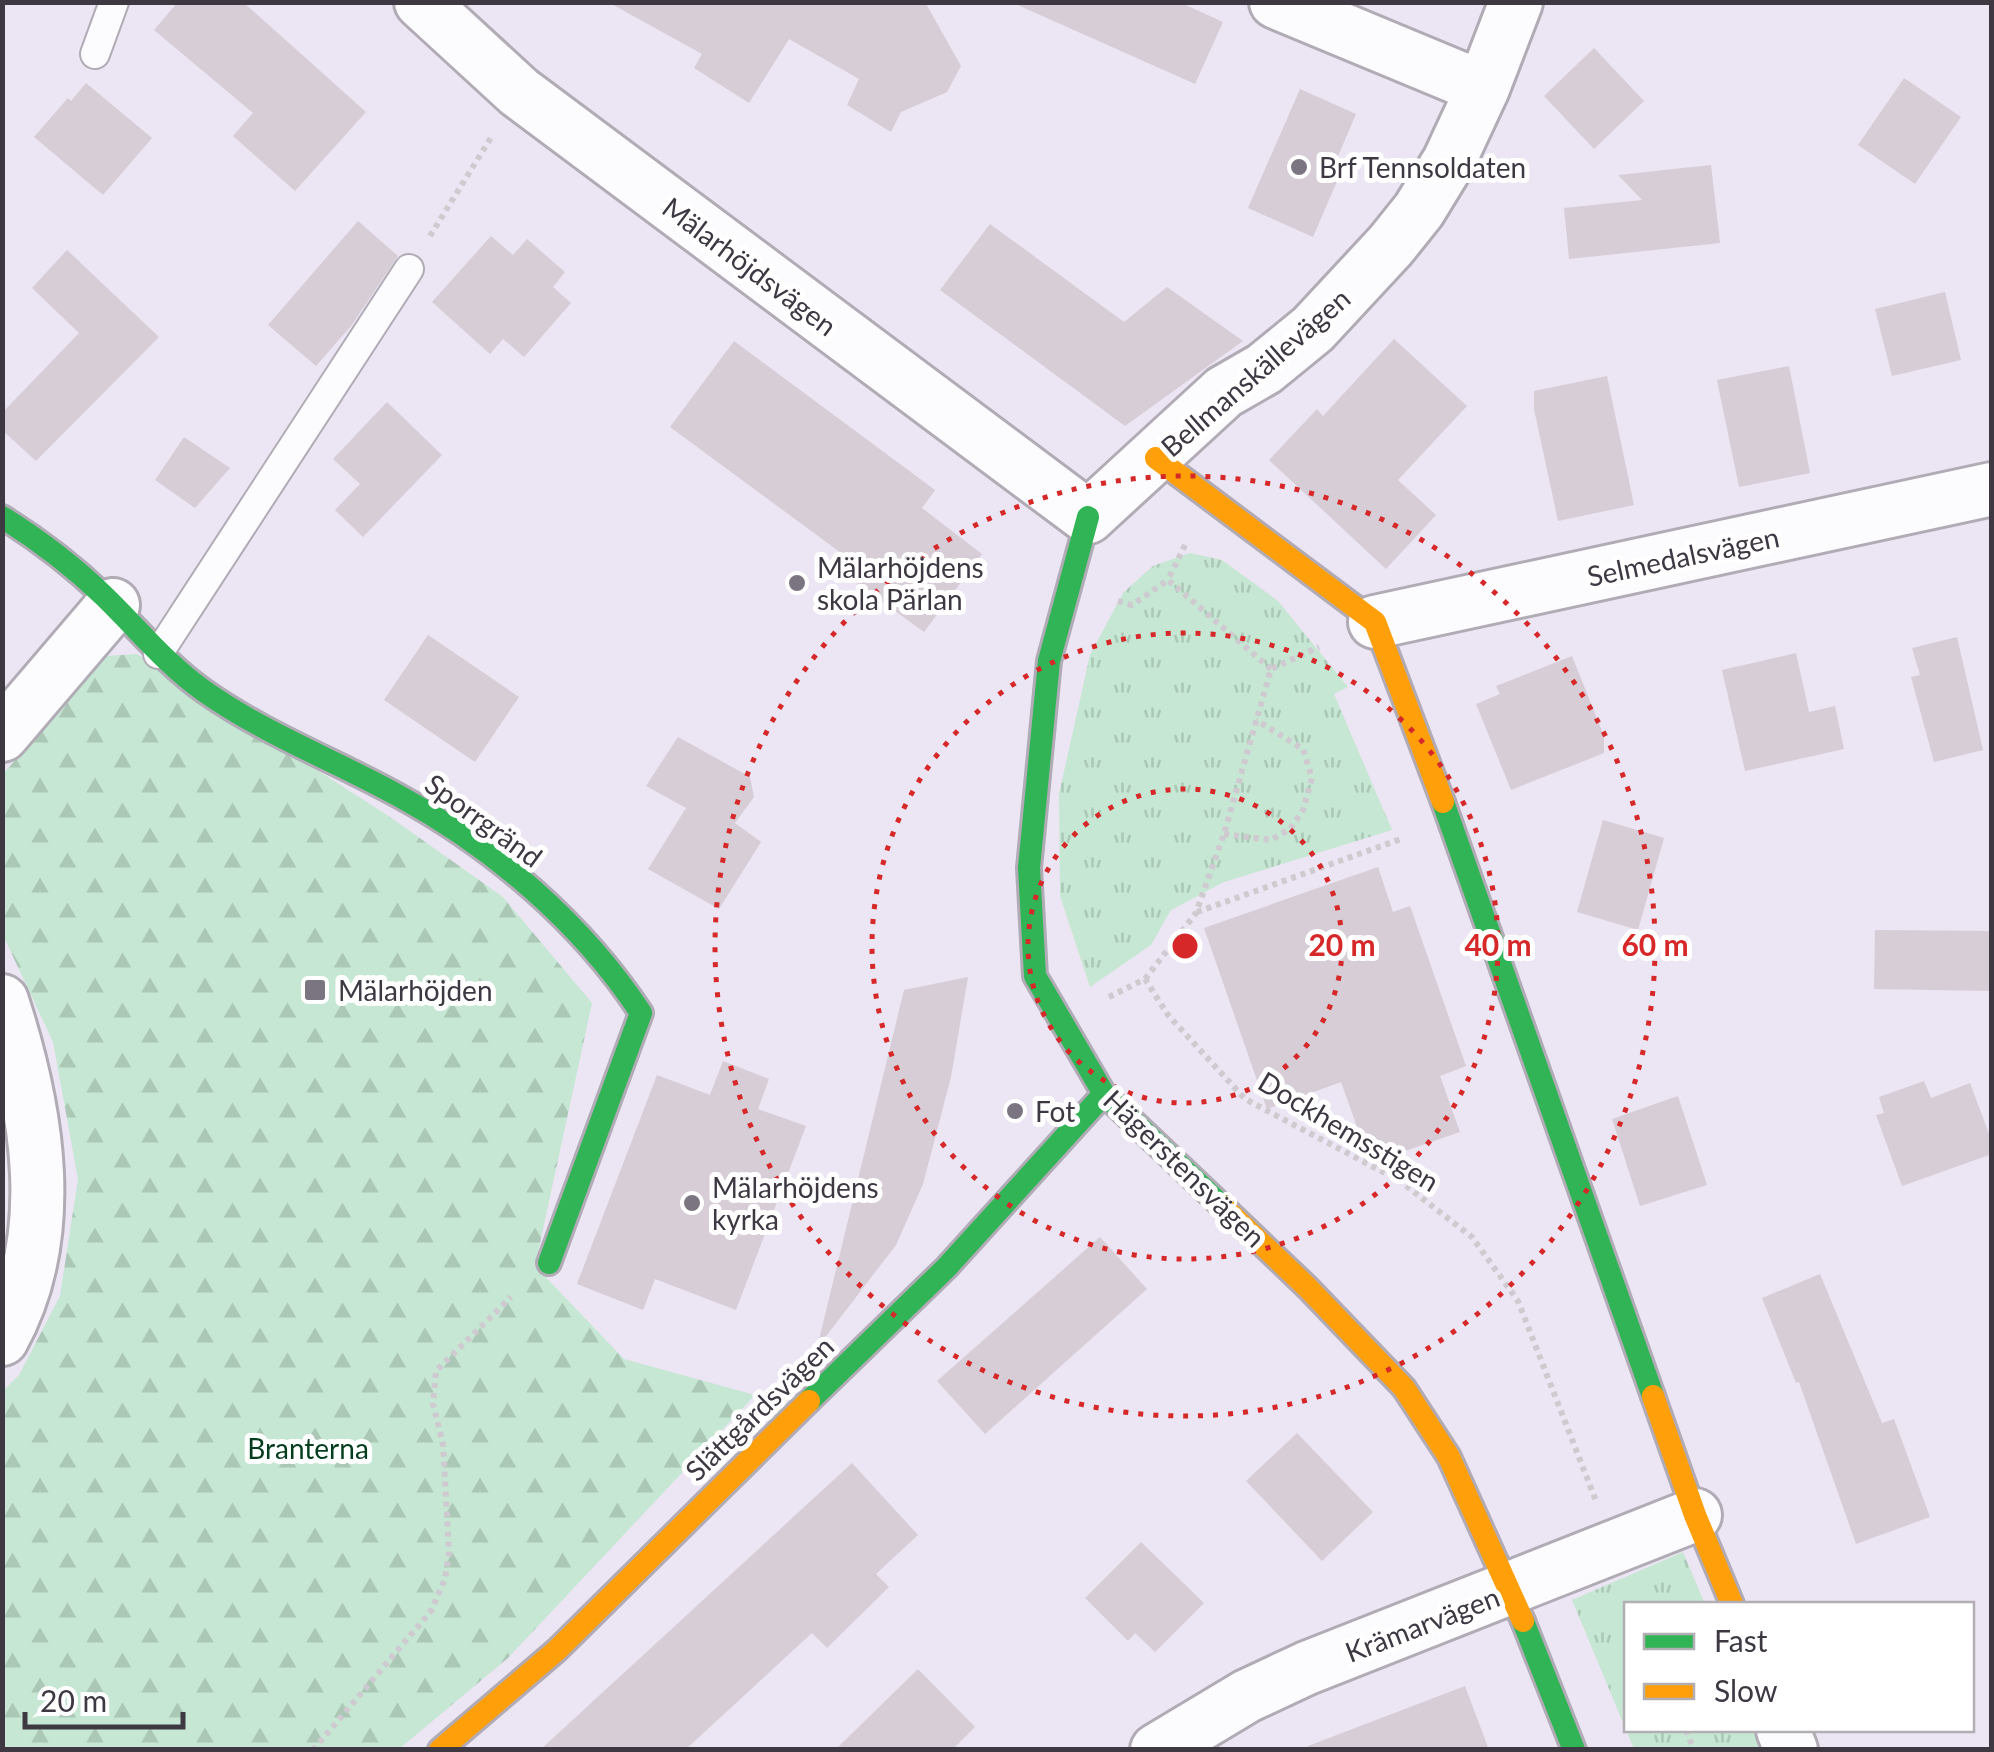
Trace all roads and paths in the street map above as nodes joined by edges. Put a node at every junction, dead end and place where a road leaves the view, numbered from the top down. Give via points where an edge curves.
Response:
1 (114, 2) edge
2 (421, 2) edge
3 (1276, 2) edge
4 (1516, 2) edge
5 (95, 54) dead end
6 (1483, 88) junction
7 (518, 92) junction
8 (409, 269) joint
9 (1156, 458) junction
10 (1992, 489) edge
11 (1209, 494) junction
12 (1088, 517) junction
13 (2, 518) edge
14 (113, 605) junction
15 (1374, 622) junction
16 (158, 654) junction
17 (1271, 669) junction
18 (1256, 720) junction
19 (2, 735) edge
20 (1450, 822) junction
21 (1224, 834) junction
22 (1196, 913) junction
23 (1145, 979) junction
24 (2, 1001) edge
25 (1060, 1021) junction
26 (1104, 1094) junction
27 (550, 1263) joint
28 (2, 1338) edge
29 (1695, 1515) junction
30 (1614, 1548) junction
31 (1511, 1590) junction
32 (1731, 1602) edge
33 (313, 1750) edge
34 (440, 1750) edge
35 (1158, 1750) edge
36 (1574, 1750) edge

1 - 5 lane
2 - 7 street, Mälarhöjdsvägen
3 - 6 street
4 - 6 street, Bellmanskällevägen
6 - 9 street, Bellmanskällevägen via 1432,190 1374,266 1313,328 1224,392
7 - 8 path
7 - 12 street, Mälarhöjdsvägen
8 - 16 lane
9 - 11 street
9 - 12 street, Bellmanskällevägen
10 - 15 street, Selmedalsvägen
11 - 15 street
11 - 17 path via 1168,580
12 - 25 street, Hägerstensvägen via 1049,661 1029,868 1035,976
13 - 14 street, Sporrgränd
14 - 16 street, Sporrgränd
14 - 19 street
15 - 17 path
15 - 20 street
16 - 27 street, Sporrgränd via 276,737 398,795 466,838 555,912 626,986 641,1013
17 - 18 path
18 - 21 path
18 - 21 path via 1303,749 1312,778 1290,830 1271,840
20 - 22 path
20 - 29 street
21 - 22 path
22 - 23 path
23 - 25 path
23 - 30 path, Dockhemsstigen via 1168,1015 1245,1098 1400,1181 1472,1237 1518,1301
24 - 28 street via 29,1103 38,1215 32,1262
25 - 26 street, Hägerstensvägen
26 - 31 street, Hägerstensvägen via 1404,1388 1449,1458
26 - 34 street, Slättgårdsvägen via 890,1324 576,1631
27 - 33 path via 436,1371 433,1404 443,1444 449,1553 445,1579 431,1611
29 - 30 street, Krämarvägen
29 - 32 street
30 - 31 street, Krämarvägen
31 - 35 street, Krämarvägen via 1292,1675
31 - 36 street, Hägerstensvägen

